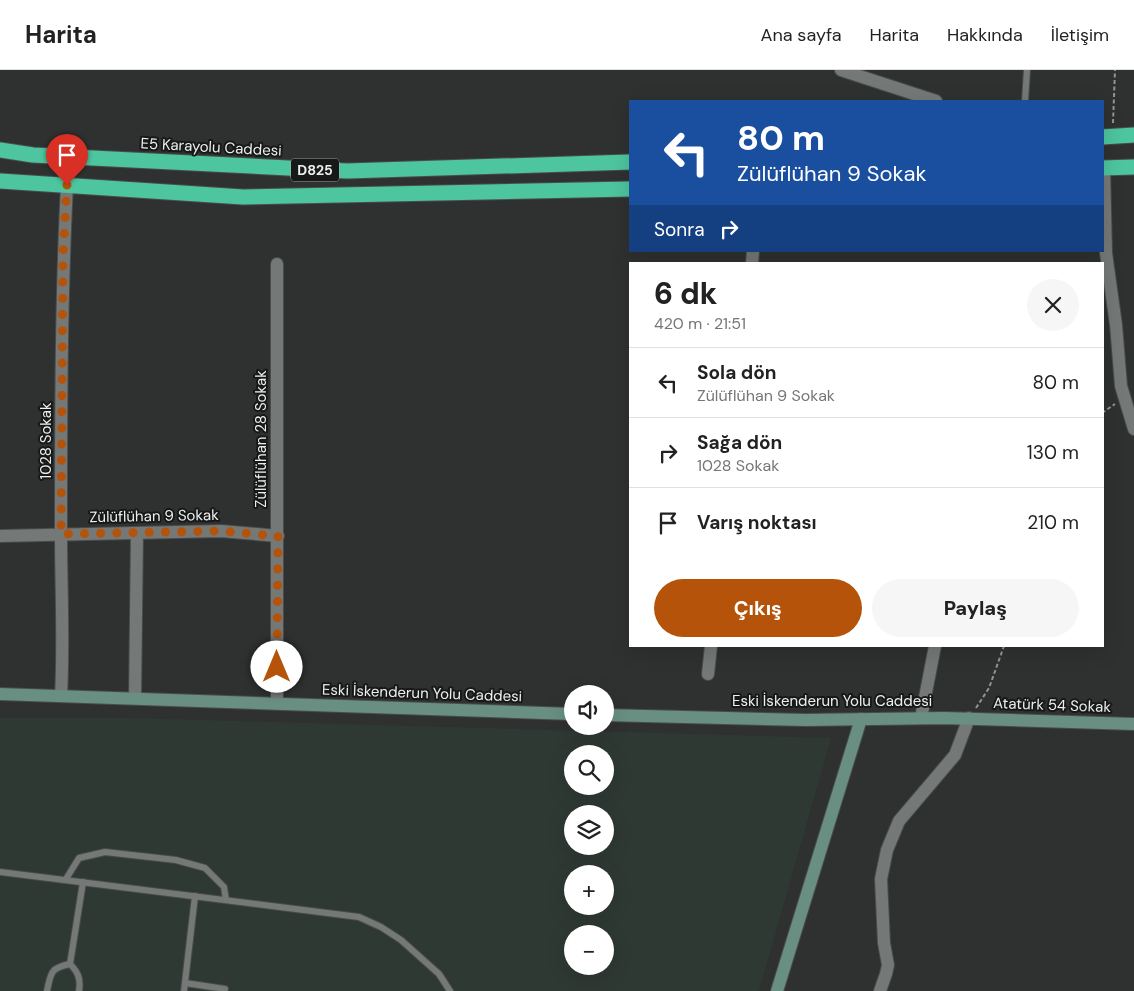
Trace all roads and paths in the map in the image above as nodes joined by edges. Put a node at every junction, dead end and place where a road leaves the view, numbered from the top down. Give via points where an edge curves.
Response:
1 (841, 70) edge
2 (1026, 70) edge
3 (1114, 70) edge
4 (933, 100) edge
5 (1025, 100) edge
6 (1134, 135) edge
7 (1108, 137) edge
8 (0, 150) edge
9 (629, 162) edge
10 (1134, 167) edge
11 (1104, 168) edge
12 (0, 181) edge
13 (67, 185) junction
14 (629, 189) edge
15 (1104, 196) edge
16 (277, 264) dead end
17 (1134, 429) edge
18 (137, 533) junction
19 (61, 534) junction
20 (0, 536) edge
21 (278, 536) junction
22 (712, 647) edge
23 (936, 647) edge
24 (1004, 647) edge
25 (708, 674) dead end
26 (0, 694) edge
27 (61, 696) junction
28 (134, 698) junction
29 (277, 704) junction
30 (564, 714) edge
31 (614, 715) edge
32 (921, 718) junction
33 (969, 718) junction
34 (861, 719) junction
35 (1134, 724) edge
36 (0, 872) edge
37 (66, 879) junction
38 (83, 882) junction
39 (195, 896) junction
40 (226, 900) junction
41 (70, 964) junction
42 (185, 983) junction
43 (225, 989) dead end
44 (47, 991) edge
45 (79, 991) edge
46 (184, 991) edge
47 (450, 991) edge
48 (778, 991) edge
49 (880, 991) edge

1 - 4 street
2 - 5 lane
3 - 7 path
6 - 7 highway
8 - 9 highway, E5 Karayolu Caddesi / D825 via 33,155 346,171
10 - 11 highway
12 - 13 highway, D825
13 - 14 highway, D825 via 243,197
13 - 19 street, 1028 Sokak via 63,254
15 - 17 street via 1106,253 1122,386
16 - 21 street, Zülüflühan 28 Sokak
18 - 19 street, Zülüflühan 9 Sokak
18 - 21 street, Zülüflühan 9 Sokak via 221,531
18 - 28 street
19 - 20 street, Zülüflühan 9 Sokak
19 - 27 street, 1028 Sokak
21 - 29 street, Zülüflühan 28 Sokak
22 - 25 street
23 - 32 street
24 - 33 path via 988,688
26 - 27 street, Eski İskenderun Yolu Caddesi
27 - 28 street, Eski İskenderun Yolu Caddesi
28 - 29 street, Eski İskenderun Yolu Caddesi
29 - 30 street, Eski İskenderun Yolu Caddesi
31 - 34 street, Eski İskenderun Yolu Caddesi
32 - 33 street, Eski İskenderun Yolu Caddesi
32 - 34 street, Eski İskenderun Yolu Caddesi
33 - 35 street, Atatürk 54 Sokak
33 - 49 street via 955,755 899,821 887,850 881,879 888,964
34 - 48 street
36 - 37 lane
37 - 38 lane
37 - 40 lane via 79,858 92,854 105,852 176,860 205,868 224,887
38 - 39 lane
38 - 41 lane
39 - 40 lane
39 - 42 lane
40 - 47 lane via 359,917 401,940 439,974
41 - 44 lane via 57,967 51,973
41 - 45 lane via 77,972
42 - 43 lane
42 - 46 lane

